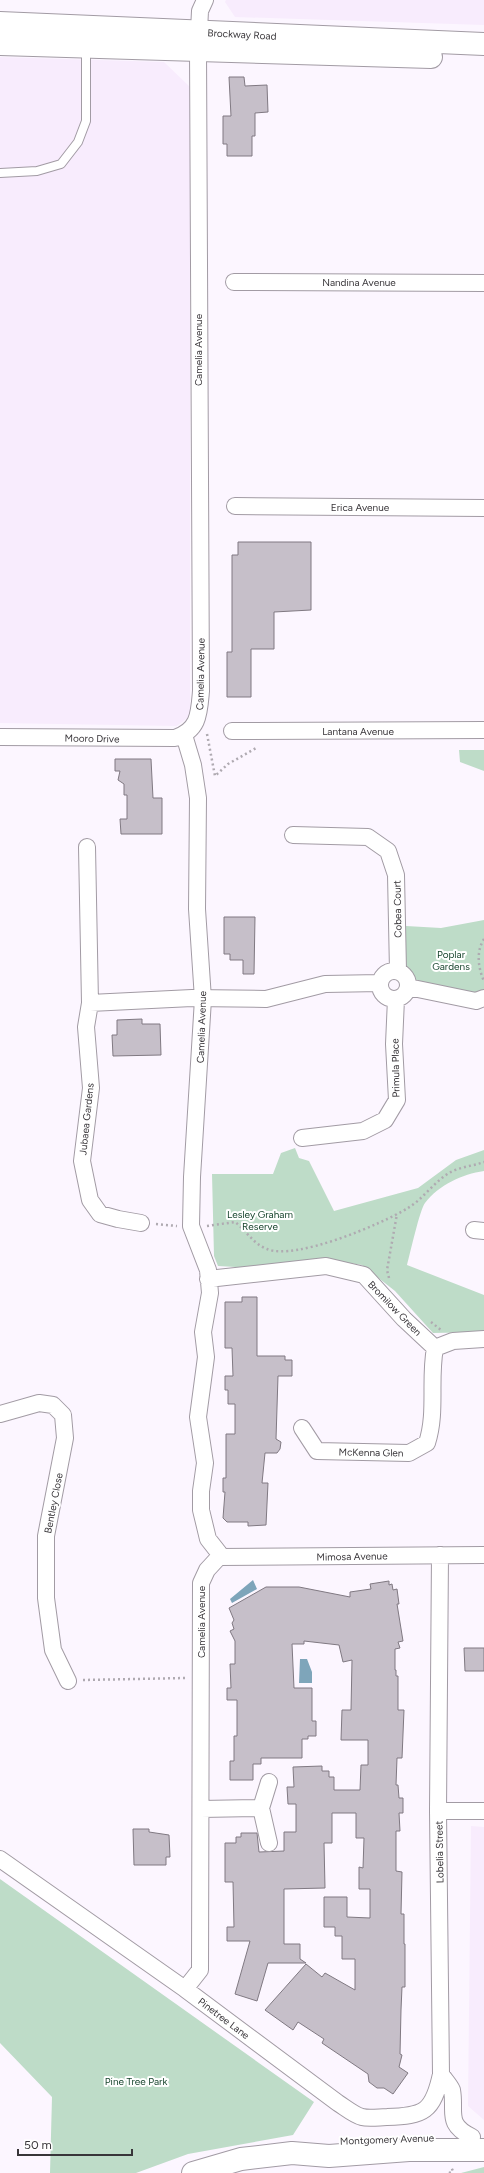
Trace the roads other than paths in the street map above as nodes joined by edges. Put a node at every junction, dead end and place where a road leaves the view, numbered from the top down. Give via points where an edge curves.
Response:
1 (204, 0) edge
2 (0, 23) edge
3 (198, 41) junction
4 (0, 44) edge
5 (484, 44) edge
6 (86, 46) junction
7 (484, 59) edge
8 (0, 172) edge
9 (234, 282) dead end
10 (484, 283) edge
11 (235, 506) dead end
12 (484, 508) edge
13 (484, 730) edge
14 (232, 731) dead end
15 (184, 735) junction
16 (0, 737) edge
17 (293, 835) dead end
18 (87, 847) dead end
19 (398, 971) junction
20 (380, 983) junction
21 (408, 987) junction
22 (484, 998) edge
23 (203, 999) junction
24 (396, 999) junction
25 (90, 1003) junction
26 (302, 1138) dead end
27 (141, 1223) road end
28 (208, 1279) junction
29 (484, 1339) edge
30 (435, 1348) junction
31 (0, 1414) edge
32 (302, 1428) dead end
33 (440, 1555) junction
34 (484, 1555) edge
35 (219, 1557) junction
36 (68, 1681) road end
37 (269, 1782) dead end
38 (261, 1808) junction
39 (201, 1809) junction
40 (438, 1811) junction
41 (484, 1811) edge
42 (269, 1843) dead end
43 (0, 1859) edge
44 (185, 1989) junction
45 (442, 2074) junction
46 (480, 2141) edge
47 (193, 2173) edge

1 - 3 street, Camelia Avenue via 200,11
2 - 3 main road, Brockway Road
3 - 5 main road, Brockway Road
3 - 6 main road, Brockway Road
3 - 7 main road, Brockway Road
3 - 15 street, Camelia Avenue via 201,691 199,714 195,724
4 - 6 main road, Brockway Road
6 - 8 lane via 86,122 78,142 61,164 37,171
9 - 10 street, Nandina Avenue
11 - 12 street, Erica Avenue
13 - 14 street, Lantana Avenue
15 - 16 street, Mooro Drive via 163,739
15 - 23 street, Camelia Avenue via 193,765 198,798 197,909
17 - 19 street, Cobea Court via 368,837 388,851 396,875
18 - 25 street, Jubaea Gardens
19 - 20 street via 393,970 384,974
19 - 21 street via 406,977
20 - 23 street via 325,984 266,999
20 - 24 street via 380,989 386,997
21 - 22 street via 476,1001
21 - 24 street via 404,996
23 - 25 street
23 - 28 street, Camelia Avenue via 191,1226 208,1270
24 - 26 street, Primula Place via 394,1044 397,1100 385,1120 363,1131
25 - 27 street, Jubaea Gardens via 86,1027 91,1088 82,1161 90,1200 100,1214
28 - 30 street, Bromilow Green via 326,1266 364,1276
28 - 35 street, Camelia Avenue via 210,1293 203,1332 206,1357 198,1417 205,1463 201,1510 208,1539
29 - 30 street via 453,1341
30 - 32 street, McKenna Glen via 432,1363 432,1425 427,1442 409,1453 316,1451
31 - 36 street, Bentley Close via 39,1403 52,1405 63,1415 65,1438 46,1536 46,1598 53,1650
33 - 34 street, Mimosa Avenue
33 - 35 street, Mimosa Avenue
33 - 40 street, Lobelia Street
35 - 39 street, Camelia Avenue via 207,1570 201,1583
37 - 38 street
38 - 39 street
38 - 42 street
39 - 44 street, Camelia Avenue via 200,1970
40 - 41 street
40 - 45 street, Lobelia Street
43 - 44 street, Pinetree Lane
44 - 45 street, Pinetree Lane via 338,2104 363,2117 412,2116 421,2113 430,2105 438,2090
45 - 46 street, Lobelia Street via 452,2089 451,2111 456,2124 463,2132
46 - 47 main road, Montgomery Avenue via 356,2139 321,2142 292,2153 242,2159

